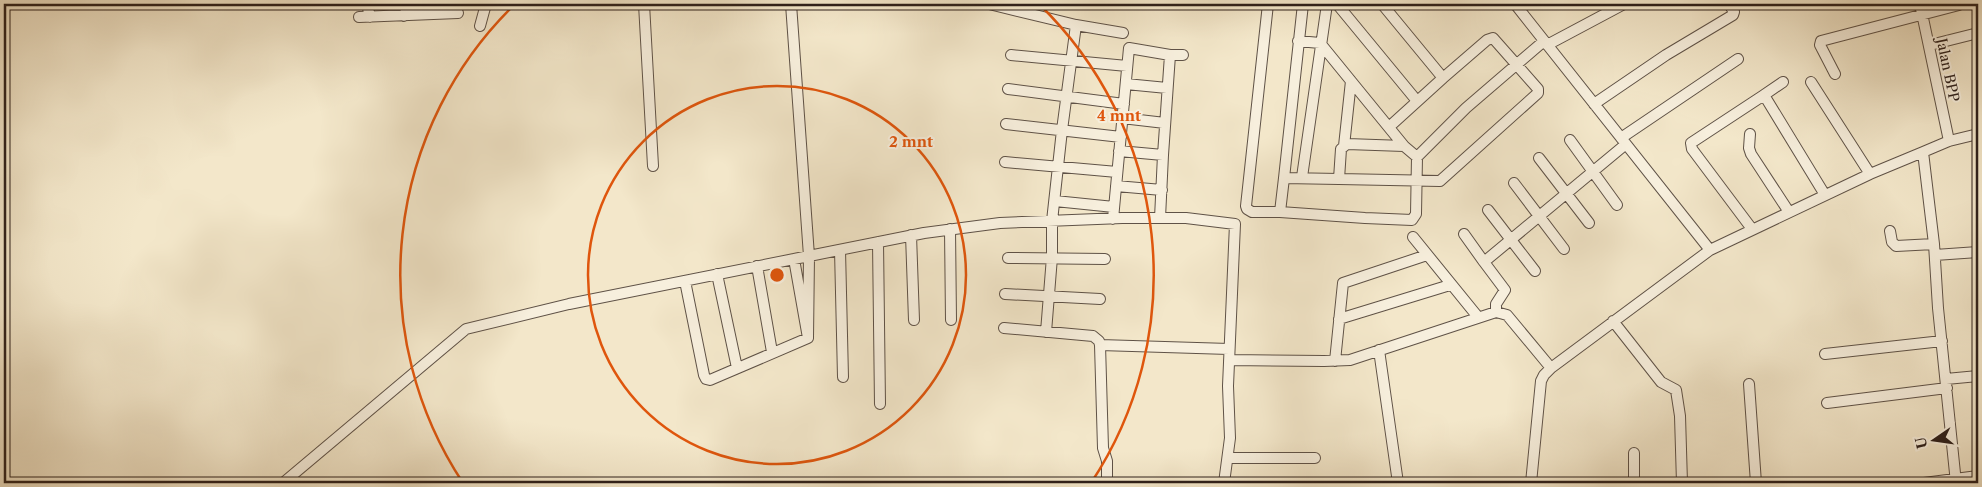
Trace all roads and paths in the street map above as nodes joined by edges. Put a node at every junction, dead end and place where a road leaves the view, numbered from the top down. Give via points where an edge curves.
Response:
1 (367, 4) edge
2 (486, 4) edge
3 (644, 4) edge
4 (791, 4) edge
5 (989, 4) edge
6 (1268, 4) edge
7 (1302, 4) edge
8 (1327, 4) edge
9 (1337, 4) edge
10 (1382, 4) edge
11 (1515, 4) edge
12 (1624, 4) edge
13 (1729, 4) edge
14 (1920, 4) edge
15 (1959, 5) edge
16 (406, 8) edge
17 (445, 9) edge
18 (458, 13) dead end
19 (1922, 14) junction
20 (370, 17) junction
21 (358, 18) dead end
22 (1076, 25) junction
23 (480, 26) dead end
24 (1122, 33) dead end
25 (1978, 33) edge
26 (1298, 41) junction
27 (1320, 43) junction
28 (1546, 43) junction
29 (1930, 45) junction
30 (1011, 55) dead end
31 (1170, 55) junction
32 (1184, 55) dead end
33 (1738, 59) dead end
34 (1072, 62) junction
35 (1516, 65) junction
36 (1128, 66) junction
37 (1835, 74) dead end
38 (1443, 78) junction
39 (1351, 81) junction
40 (1783, 82) dead end
41 (1811, 82) dead end
42 (1126, 84) junction
43 (1167, 88) junction
44 (1008, 89) dead end
45 (1764, 95) junction
46 (1067, 96) junction
47 (1417, 101) junction
48 (1124, 104) junction
49 (1594, 104) junction
50 (1122, 118) junction
51 (1165, 123) junction
52 (1006, 124) dead end
53 (1389, 127) junction
54 (1062, 130) junction
55 (1750, 134) dead end
56 (1978, 134) edge
57 (1121, 137) junction
58 (1570, 140) dead end
59 (1624, 141) junction
60 (1949, 142) junction
61 (1344, 146) junction
62 (1404, 146) junction
63 (1119, 151) junction
64 (1923, 152) junction
65 (1163, 155) junction
66 (1417, 156) junction
67 (1539, 158) dead end
68 (1005, 162) dead end
69 (653, 166) dead end
70 (1058, 167) junction
71 (1594, 171) junction
72 (1117, 172) junction
73 (1870, 174) junction
74 (1302, 177) junction
75 (1284, 178) junction
76 (1339, 179) junction
77 (1416, 180) junction
78 (1514, 183) dead end
79 (1116, 186) junction
80 (1162, 190) junction
81 (1567, 194) junction
82 (1825, 195) junction
83 (1055, 201) junction
84 (1617, 205) dead end
85 (1114, 207) junction
86 (1488, 210) dead end
87 (1280, 212) junction
88 (1789, 212) junction
89 (1538, 217) junction
90 (1160, 218) junction
91 (1113, 219) junction
92 (1052, 221) junction
93 (1589, 223) dead end
94 (950, 229) junction
95 (1752, 229) junction
96 (1890, 231) dead end
97 (1464, 234) dead end
98 (911, 235) junction
99 (1413, 237) dead end
100 (1510, 240) junction
101 (878, 242) junction
102 (1934, 244) junction
103 (1564, 249) dead end
104 (840, 250) junction
105 (1710, 250) junction
106 (1978, 252) edge
107 (1427, 255) junction
108 (1935, 255) junction
109 (809, 256) junction
110 (1052, 257) junction
111 (1008, 258) dead end
112 (794, 259) junction
113 (1105, 259) dead end
114 (1484, 262) junction
115 (757, 266) junction
116 (1535, 271) dead end
117 (717, 274) junction
118 (685, 281) junction
119 (1450, 285) junction
120 (1005, 294) dead end
121 (1049, 295) junction
122 (1100, 298) dead end
123 (1496, 312) junction
124 (1478, 317) junction
125 (1339, 319) junction
126 (914, 320) dead end
127 (951, 320) dead end
128 (1613, 321) junction
129 (1004, 328) dead end
130 (1046, 332) junction
131 (808, 338) junction
132 (1942, 341) junction
133 (1100, 345) junction
134 (1229, 349) junction
135 (1379, 350) junction
136 (772, 352) junction
137 (1825, 354) dead end
138 (1229, 360) junction
139 (1335, 361) junction
140 (737, 368) junction
141 (1551, 368) junction
142 (1978, 376) edge
143 (843, 377) dead end
144 (1749, 384) dead end
145 (1946, 384) junction
146 (1827, 403) dead end
147 (880, 404) dead end
148 (1634, 453) dead end
149 (1228, 458) junction
150 (1315, 458) dead end
151 (1978, 476) edge
152 (1956, 481) edge
153 (283, 483) edge
154 (1107, 483) edge
155 (1224, 483) edge
156 (1398, 483) edge
157 (1531, 483) edge
158 (1634, 483) edge
159 (1682, 483) edge
160 (1756, 483) edge
161 (1924, 483) edge

1 - 20 street
2 - 23 street
3 - 69 street
4 - 109 street
5 - 22 street
6 - 87 street via 1246,206 1252,212
7 - 26 street
8 - 27 street
9 - 47 street
10 - 38 street
11 - 28 street
12 - 28 street
13 - 49 street via 1733,15
14 - 19 street, Jalan BPP
15 - 19 street
16 - 17 street
16 - 20 street
17 - 18 street
19 - 29 street, Jalan BPP
19 - 37 street via 1821,41
20 - 21 street
22 - 24 street
22 - 34 street
25 - 29 street
26 - 27 street
26 - 75 street
27 - 39 street
27 - 74 street
28 - 35 street
28 - 49 street
29 - 60 street, Jalan BPP
30 - 34 street
31 - 32 street
31 - 36 street via 1129,48
31 - 43 street
33 - 59 street
34 - 36 street
34 - 46 street
35 - 38 street via 1491,38
35 - 66 street
35 - 77 street via 1538,89 1538,94 1442,180
36 - 42 street
38 - 47 street
39 - 53 street
39 - 61 street
40 - 45 street
41 - 73 street
42 - 43 street
42 - 48 street
43 - 51 street
44 - 46 street
45 - 82 street
45 - 95 street via 1691,143 1692,149
46 - 48 street
46 - 54 street
47 - 53 street
48 - 50 street
49 - 59 street
50 - 51 street
50 - 57 street
51 - 65 street
52 - 54 street
53 - 62 street
54 - 57 street
54 - 70 street
55 - 88 street via 1751,154
56 - 60 street
57 - 63 street
58 - 71 street
59 - 71 street
59 - 105 street
60 - 64 street
61 - 62 street via 1350,143
61 - 76 street
62 - 66 street
63 - 65 street
63 - 72 street
64 - 73 street
64 - 102 street
65 - 80 street
66 - 77 street
67 - 81 street
68 - 70 street
70 - 72 street
70 - 83 street
71 - 81 street
71 - 84 street
72 - 79 street
73 - 82 street
74 - 75 street
74 - 76 street
75 - 87 street
76 - 77 street
77 - 87 street via 1416,214 1412,220
78 - 89 street
79 - 80 street
79 - 85 street
80 - 90 street
81 - 89 street
81 - 93 street
82 - 88 street
83 - 85 street
83 - 92 street
85 - 91 street
86 - 100 street
88 - 95 street
89 - 100 street
89 - 103 street
90 - 91 street
90 - 134 street via 1235,224
91 - 92 street
92 - 94 street via 1000,222
92 - 110 street
94 - 98 street
94 - 127 street
95 - 105 street
96 - 102 street via 1896,246
97 - 114 street
98 - 101 street
98 - 126 street
99 - 107 street
100 - 114 street
100 - 116 street
101 - 104 street
101 - 147 street
102 - 108 street
104 - 109 street
104 - 143 street
105 - 128 street
106 - 108 street
107 - 119 street
107 - 125 street via 1346,281 1342,286
108 - 132 street
109 - 112 street
109 - 131 street
110 - 111 street
110 - 113 street
110 - 121 street
112 - 115 street
112 - 131 street
114 - 123 street via 1505,290 1496,304
115 - 117 street
115 - 136 street
117 - 118 street
117 - 140 street
118 - 140 street via 706,379
118 - 153 street via 466,329
119 - 124 street
119 - 125 street
120 - 121 street
121 - 122 street
121 - 130 street
123 - 124 street
123 - 141 street via 1506,315
124 - 135 street
125 - 139 street
128 - 141 street
128 - 159 street via 1661,382 1677,392
129 - 130 street
130 - 133 street via 1093,336
131 - 136 street
132 - 137 street
132 - 145 street
133 - 134 street
133 - 154 street
134 - 138 street
135 - 139 street via 1350,360
135 - 156 street
136 - 140 street
138 - 139 street
138 - 149 street
141 - 157 street via 1541,381
142 - 145 street
144 - 160 street
145 - 146 street
145 - 152 street
148 - 158 street
149 - 150 street
149 - 155 street
151 - 152 street
152 - 161 street

